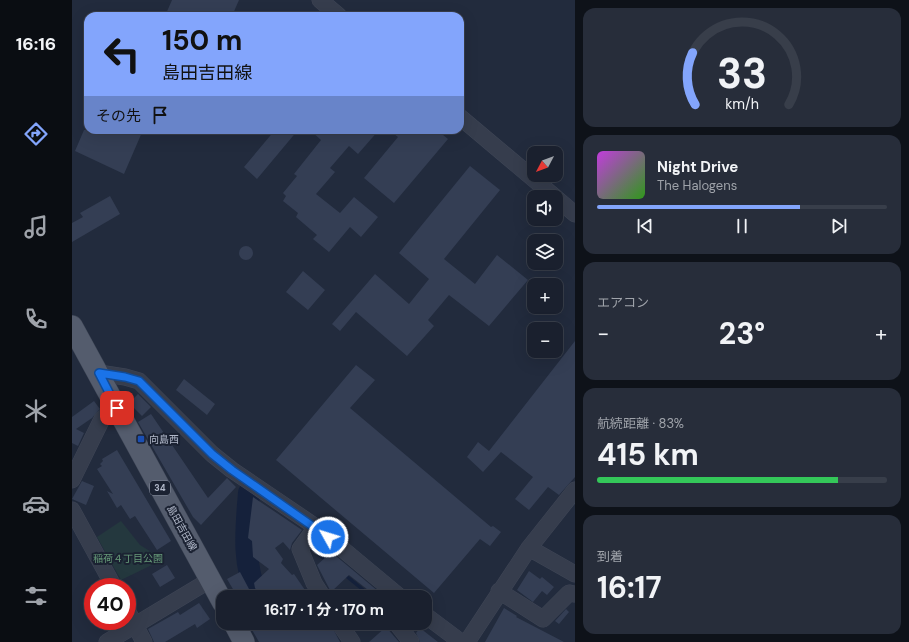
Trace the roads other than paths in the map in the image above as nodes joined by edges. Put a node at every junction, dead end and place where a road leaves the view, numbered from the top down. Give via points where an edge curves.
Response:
1 (320, 0) edge
2 (334, 12) edge
3 (464, 120) edge
4 (547, 190) edge
5 (563, 204) edge
6 (575, 214) edge
7 (72, 326) edge
8 (99, 373) junction
9 (117, 408) junction
10 (72, 480) edge
11 (575, 490) edge
12 (72, 510) edge
13 (316, 527) junction
14 (529, 548) junction
15 (575, 574) edge
16 (109, 578) edge
17 (210, 580) junction
18 (318, 590) edge
19 (392, 590) edge
20 (216, 591) edge
21 (499, 591) junction
22 (575, 594) edge
23 (432, 620) edge
24 (136, 624) edge
25 (136, 627) edge
26 (127, 630) edge
27 (238, 630) edge
28 (344, 630) edge
29 (402, 630) edge
30 (107, 642) edge
31 (144, 642) edge
32 (244, 642) edge
33 (352, 642) edge
34 (411, 642) edge
35 (461, 642) edge
36 (467, 642) edge

1 - 2 street
3 - 4 street
5 - 6 street
7 - 8 main road, 島田吉田線 / 34
8 - 9 main road, 島田吉田線 / 34
8 - 13 street via 139,381 212,454
9 - 10 street via 102,419
9 - 17 main road, 島田吉田線 / 34
11 - 14 street
12 - 16 street
13 - 18 street via 300,549
13 - 19 street
14 - 15 street
14 - 21 street
17 - 20 main road, 島田吉田線 / 34
17 - 24 street
21 - 22 street via 543,619 561,599 569,593
21 - 36 street
23 - 35 street
25 - 31 street
26 - 30 street
27 - 32 main road
28 - 33 street
29 - 34 street

